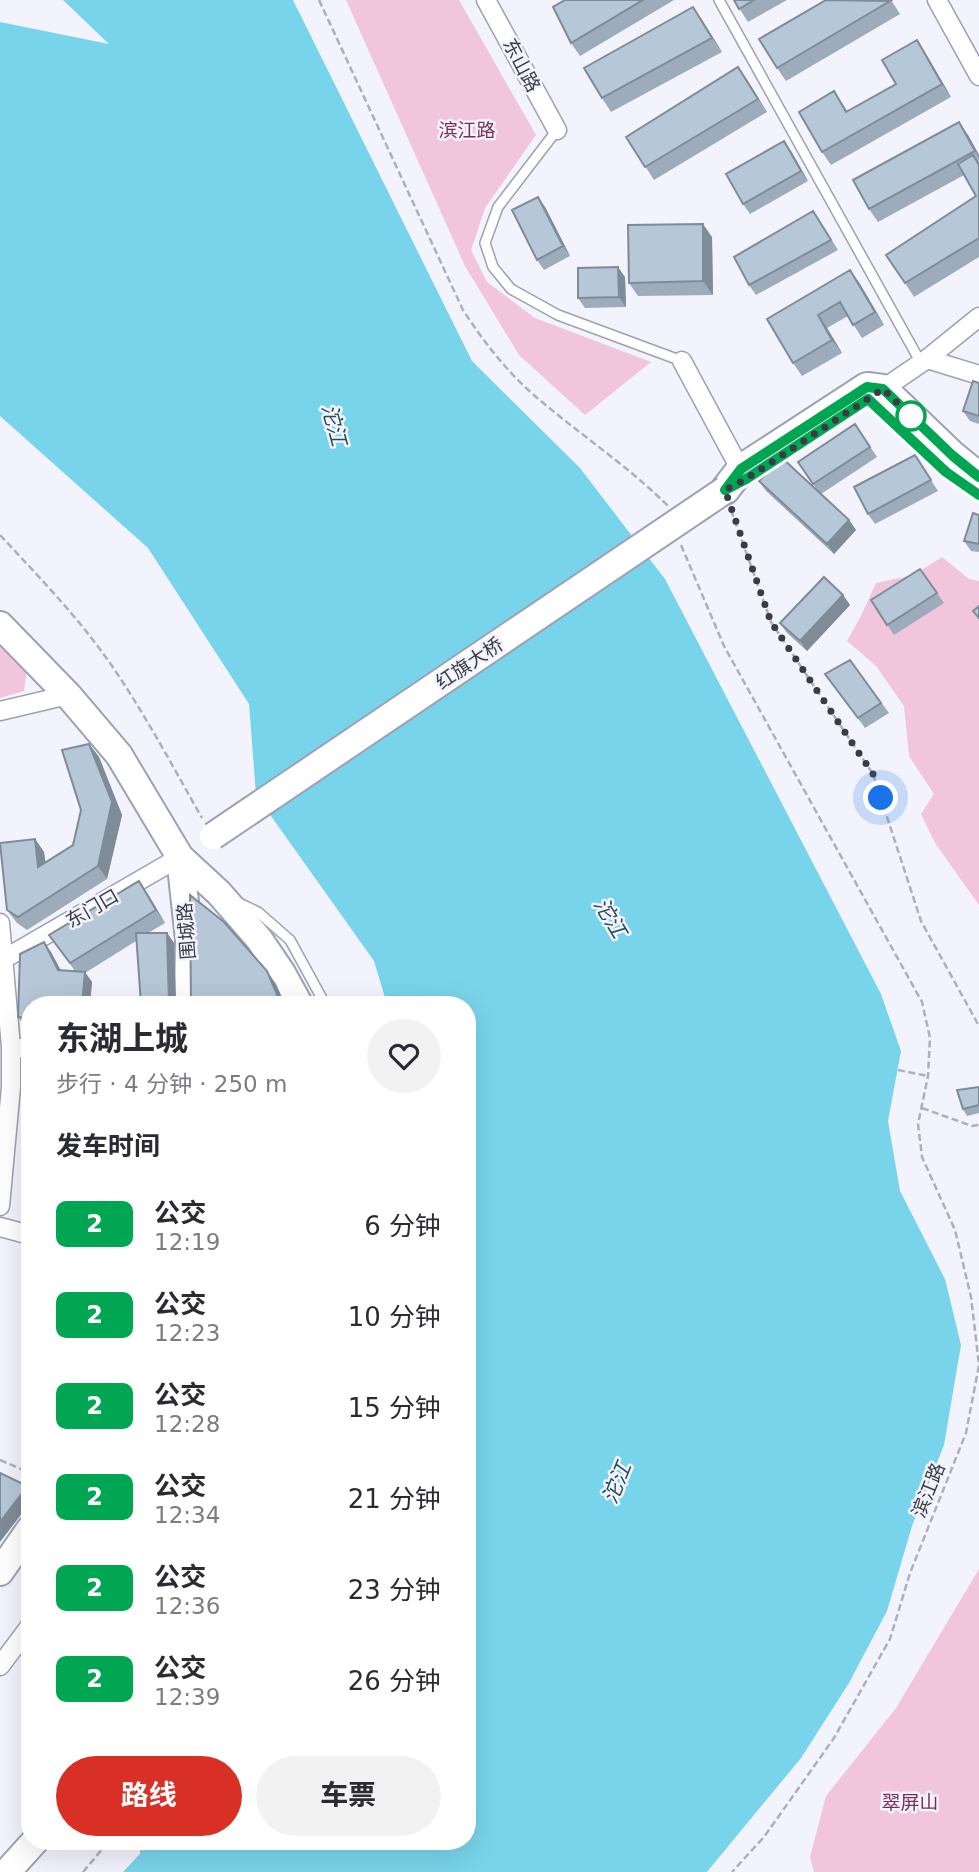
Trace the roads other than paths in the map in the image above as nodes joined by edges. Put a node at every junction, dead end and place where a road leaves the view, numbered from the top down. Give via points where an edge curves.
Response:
1 (719, 0) edge
2 (937, 0) edge
3 (491, 2) edge
4 (979, 76) edge
5 (557, 130) joint
6 (979, 317) edge
7 (682, 361) joint
8 (924, 361) junction
9 (979, 375) edge
10 (876, 394) junction
11 (979, 477) edge
12 (737, 480) junction
13 (979, 495) edge
14 (0, 625) edge
15 (68, 695) junction
16 (0, 710) edge
17 (180, 857) junction
18 (219, 893) junction
19 (0, 923) edge
20 (2, 959) edge
21 (188, 996) edge
22 (295, 996) edge
23 (321, 996) edge
24 (11, 1047) junction
25 (21, 1048) edge
26 (0, 1206) edge
27 (0, 1227) edge
28 (21, 1233) edge
29 (21, 1542) edge
30 (0, 1572) edge
31 (21, 1638) edge
32 (0, 1666) edge
33 (27, 1850) edge
34 (7, 1872) edge

1 - 8 lane
2 - 4 street
3 - 5 street, 东山路
5 - 7 lane via 498,207 485,243 493,267 511,289 558,315
6 - 8 street
7 - 12 street
8 - 9 street
8 - 10 street
10 - 11 main road
10 - 12 main road
10 - 13 main road via 946,472
12 - 17 street, 红旗大桥, bridge
14 - 15 street
15 - 16 street
15 - 17 street via 119,755
17 - 18 street
17 - 20 street, 东门口
17 - 21 street, 围城路 via 189,939
18 - 22 street via 259,939
18 - 23 lane via 258,912 290,940
19 - 20 street
20 - 24 street
24 - 25 street
24 - 26 street
27 - 28 street
29 - 30 street
31 - 32 street
33 - 34 street

